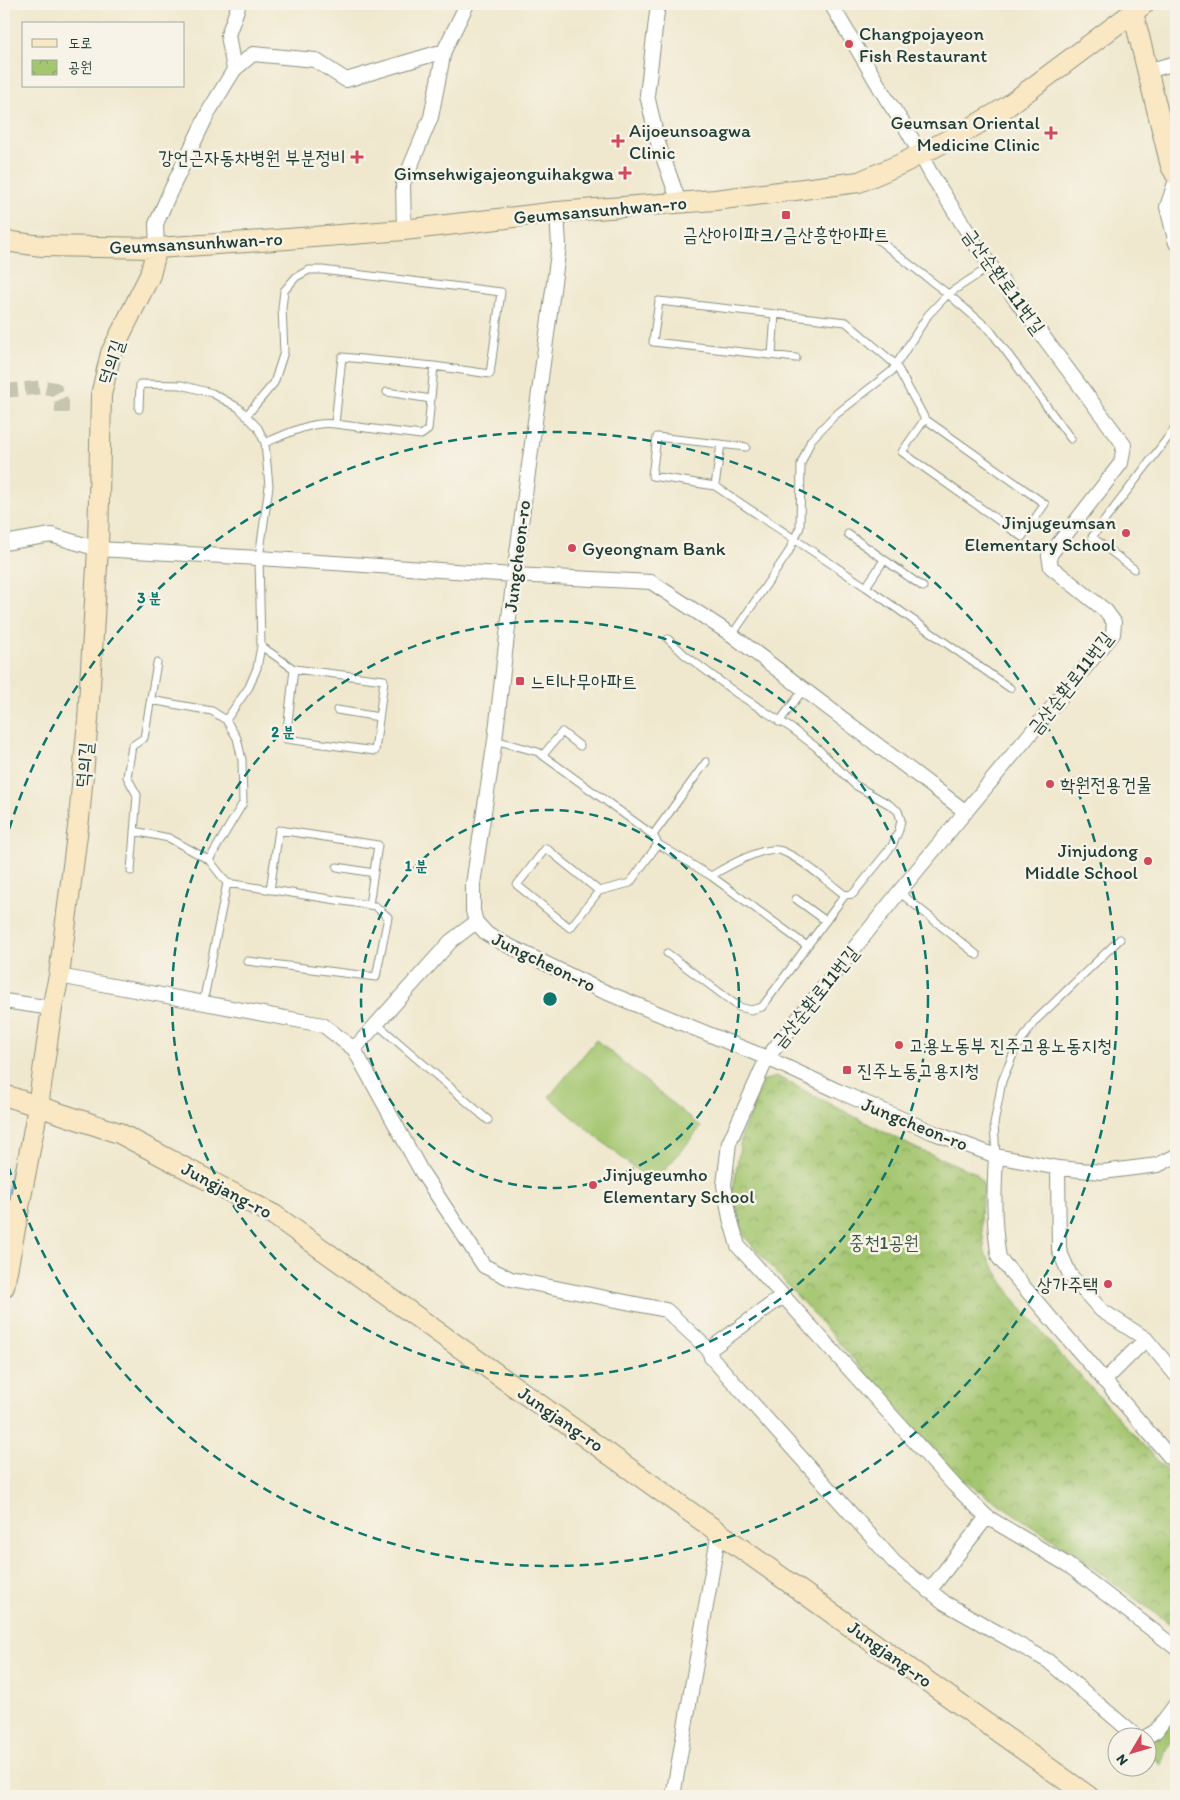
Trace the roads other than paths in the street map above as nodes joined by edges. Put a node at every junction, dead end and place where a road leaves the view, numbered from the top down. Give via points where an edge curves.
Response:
1 (239, 4) edge
2 (468, 4) edge
3 (658, 4) edge
4 (830, 4) edge
5 (1136, 6) edge
6 (444, 52) junction
7 (1176, 62) edge
8 (234, 70) junction
9 (1148, 71) junction
10 (920, 155) junction
11 (1176, 175) edge
12 (1176, 180) edge
13 (679, 202) junction
14 (558, 212) junction
15 (404, 230) junction
16 (868, 232) dead end
17 (4, 241) edge
18 (1176, 243) edge
19 (157, 248) junction
20 (991, 266) junction
21 (948, 294) junction
22 (775, 314) junction
23 (772, 355) junction
24 (796, 358) dead end
25 (896, 365) junction
26 (434, 366) junction
27 (387, 392) dead end
28 (431, 399) junction
29 (139, 409) dead end
30 (246, 416) junction
31 (925, 419) junction
32 (335, 424) junction
33 (1176, 427) edge
34 (1071, 438) dead end
35 (265, 443) junction
36 (721, 444) junction
37 (746, 447) dead end
38 (715, 486) junction
39 (848, 534) dead end
40 (795, 539) junction
41 (4, 543) edge
42 (98, 548) junction
43 (259, 558) junction
44 (884, 560) junction
45 (1134, 568) dead end
46 (514, 576) junction
47 (866, 587) junction
48 (923, 587) dead end
49 (732, 635) junction
50 (668, 639) dead end
51 (261, 646) junction
52 (157, 663) dead end
53 (294, 669) junction
54 (1010, 688) dead end
55 (804, 689) junction
56 (151, 700) junction
57 (336, 710) dead end
58 (379, 717) junction
59 (226, 720) junction
60 (780, 722) junction
61 (495, 740) junction
62 (580, 746) dead end
63 (543, 755) junction
64 (706, 762) dead end
65 (966, 812) junction
66 (134, 831) junction
67 (654, 835) junction
68 (658, 844) junction
69 (209, 860) junction
70 (338, 867) dead end
71 (131, 871) dead end
72 (374, 872) junction
73 (711, 876) junction
74 (227, 883) junction
75 (270, 890) junction
76 (599, 890) junction
77 (899, 892) junction
78 (845, 895) junction
79 (796, 899) dead end
80 (369, 905) junction
81 (826, 921) junction
82 (476, 922) junction
83 (1120, 940) dead end
84 (807, 946) junction
85 (667, 953) dead end
86 (977, 955) dead end
87 (247, 961) dead end
88 (59, 976) junction
89 (4, 1001) edge
90 (203, 1003) junction
91 (52, 1008) junction
92 (376, 1024) junction
93 (354, 1049) junction
94 (767, 1058) junction
95 (4, 1095) edge
96 (38, 1107) junction
97 (488, 1120) dead end
98 (996, 1156) junction
99 (1176, 1156) edge
100 (1058, 1168) junction
101 (4, 1287) edge
102 (783, 1296) junction
103 (1146, 1339) junction
104 (710, 1350) junction
105 (1176, 1375) edge
106 (1104, 1381) junction
107 (1176, 1464) edge
108 (986, 1517) junction
109 (719, 1531) junction
110 (929, 1590) junction
111 (1176, 1648) edge
112 (1176, 1704) edge
113 (1126, 1728) edge
114 (1158, 1728) edge
115 (674, 1796) edge
116 (1088, 1796) edge

1 - 8 street via 228,35
2 - 6 street
3 - 13 street via 647,95 658,143
4 - 10 street, 금산순환로11번길
5 - 9 street
5 - 10 street, Geumsansunhwan-ro via 1005,108
6 - 8 street via 346,80 315,60 253,54
6 - 15 street via 431,118 402,184
7 - 9 street
8 - 19 street via 208,111 156,224
9 - 11 street
10 - 13 street, Geumsansunhwan-ro via 859,182
10 - 20 street, 금산순환로11번길
12 - 18 street via 1167,207
13 - 14 street, Geumsansunhwan-ro
14 - 15 street, Geumsansunhwan-ro
14 - 46 street, Jungcheon-ro via 558,246
15 - 19 street, Geumsansunhwan-ro
16 - 21 lane
17 - 19 street, Geumsansunhwan-ro via 42,246
19 - 42 street, 덕의길 via 150,276 110,353 101,395
20 - 21 lane
20 - 65 street, 금산순환로11번길 via 1124,445 1121,463 1049,556 1051,567 1106,611 1114,622 1113,634
21 - 25 lane via 928,315
21 - 34 lane via 990,330
22 - 23 lane
22 - 23 lane via 659,301 653,342
22 - 25 lane via 846,322
23 - 24 lane
25 - 31 lane
25 - 40 lane via 834,416 811,440 801,464 800,527
26 - 28 lane
26 - 30 lane via 490,374 501,292 309,270 296,277 284,291 284,352 274,383
26 - 32 lane via 342,357
27 - 28 lane
28 - 32 lane via 428,430 421,435
29 - 30 lane via 140,384 181,385 212,393 239,408
30 - 35 lane via 258,428
31 - 31 lane via 1045,504 1022,537 902,452
32 - 35 lane via 303,427
33 - 45 lane via 1092,538
35 - 43 lane via 269,486
36 - 37 lane
36 - 38 lane
36 - 38 lane via 657,437 652,476
38 - 40 lane
39 - 44 lane
40 - 47 lane
40 - 49 lane
41 - 42 street via 51,535
42 - 43 street
42 - 88 street, 덕의길 via 79,819
43 - 46 street
43 - 51 lane
44 - 47 lane
44 - 48 lane
46 - 49 street via 650,582
46 - 61 street, Jungcheon-ro
47 - 54 lane
49 - 55 street
50 - 60 lane via 736,693
51 - 53 lane
51 - 59 lane via 249,687
52 - 56 lane
53 - 58 lane via 384,680
53 - 58 lane via 286,739 375,750
55 - 60 lane
55 - 65 street
56 - 59 lane via 212,711
56 - 66 lane via 144,738 132,746 127,777 137,795
57 - 58 lane
59 - 69 lane via 236,738 242,760 243,803
60 - 78 lane via 816,748 855,785 898,811 901,820 892,846 853,894
61 - 63 lane
61 - 82 street, Jungcheon-ro via 473,884
62 - 63 lane via 562,732
63 - 67 lane
64 - 67 lane
65 - 77 street, 금산순환로11번길
66 - 69 lane via 169,838
66 - 71 lane
67 - 68 lane
68 - 73 lane
68 - 76 lane via 630,883
69 - 74 lane
70 - 72 lane
72 - 75 lane via 378,844 279,830
72 - 80 lane
73 - 78 lane via 770,850 781,850
73 - 84 lane
74 - 75 lane
74 - 90 lane
75 - 80 lane
76 - 76 lane via 570,928 517,885 546,848
77 - 86 lane
77 - 94 street, 금산순환로11번길
78 - 81 lane
79 - 81 lane
80 - 87 lane via 388,917 376,977
81 - 84 lane
82 - 92 street via 451,941
82 - 94 street, Jungcheon-ro via 487,934 548,966
83 - 98 lane via 1035,1020 1015,1050 1002,1081 994,1124
84 - 85 lane via 762,1007 751,1010 739,1007
88 - 90 street
88 - 91 street, 덕의길
89 - 91 street
90 - 93 street via 323,1025
91 - 96 street, 덕의길
92 - 93 street
92 - 97 lane
93 - 104 street via 421,1170 484,1266 511,1280 666,1310
94 - 98 street, Jungcheon-ro via 923,1128
94 - 102 street, 금산순환로11번길 via 729,1143 724,1185 738,1246
95 - 96 street, Jungjang-ro
96 - 101 street, 덕의길
96 - 109 street, Jungjang-ro via 119,1133 274,1215
98 - 100 street, Jungcheon-ro
98 - 106 street via 993,1198 999,1258
99 - 100 street, Jungcheon-ro via 1158,1165 1102,1172
100 - 103 street via 1059,1250 1070,1275 1101,1310
102 - 104 street
102 - 108 street, 금산순환로11번길
103 - 105 street
103 - 106 street
104 - 110 street via 711,1357 895,1563
106 - 107 street
108 - 110 street
108 - 111 street, 금산순환로11번길 via 1068,1565
109 - 115 street
109 - 116 street, Jungjang-ro
110 - 113 street via 945,1603 1048,1661
112 - 114 street

